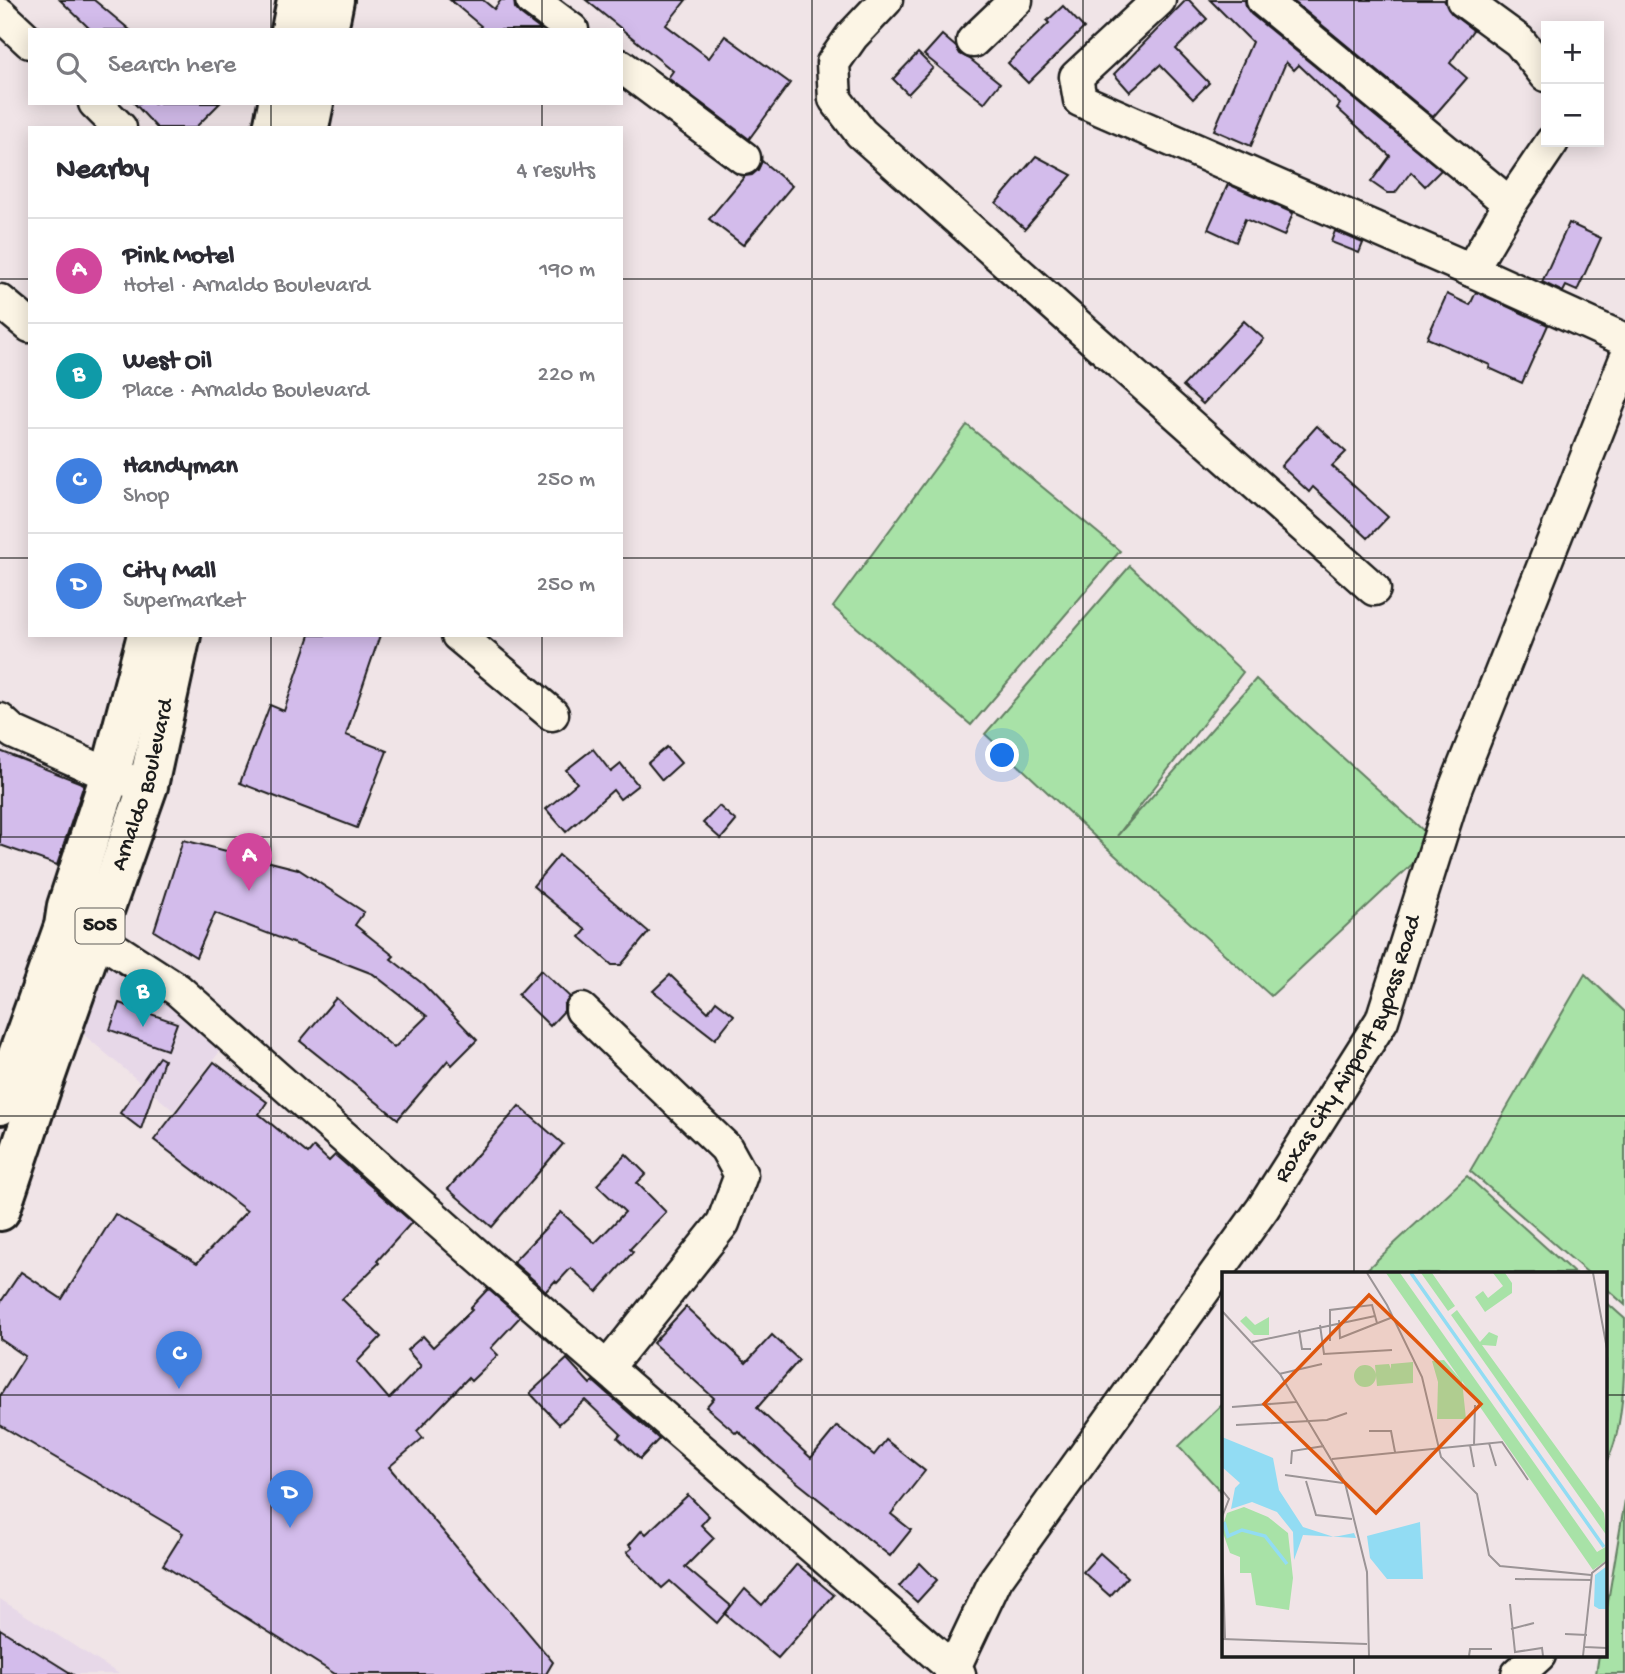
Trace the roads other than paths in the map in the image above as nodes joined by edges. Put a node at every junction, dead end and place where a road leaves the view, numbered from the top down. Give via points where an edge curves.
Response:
1 (297, 0) edge
2 (334, 0) edge
3 (532, 0) edge
4 (886, 0) edge
5 (1016, 0) edge
6 (1159, 0) edge
7 (1263, 0) edge
8 (1463, 0) edge
9 (0, 14) edge
10 (291, 28) edge
11 (328, 28) edge
12 (569, 28) edge
13 (28, 40) edge
14 (973, 41) dead end
15 (623, 67) edge
16 (1541, 69) edge
17 (97, 105) edge
18 (278, 105) edge
19 (314, 105) edge
20 (118, 126) edge
21 (273, 126) edge
22 (309, 126) edge
23 (1549, 147) edge
24 (744, 158) dead end
25 (1510, 204) junction
26 (1471, 270) junction
27 (0, 301) edge
28 (28, 324) edge
29 (1625, 340) edge
30 (1625, 361) edge
31 (1374, 589) dead end
32 (146, 637) edge
33 (181, 637) edge
34 (460, 637) edge
35 (552, 715) dead end
36 (0, 720) edge
37 (110, 775) junction
38 (148, 786) junction
39 (80, 931) junction
40 (582, 1010) dead end
41 (0, 1105) edge
42 (0, 1211) edge
43 (607, 1368) junction
44 (1538, 1656) edge
45 (951, 1674) edge
46 (959, 1674) edge
47 (1518, 1674) edge

1 - 10 highway
2 - 11 highway
3 - 12 street
4 - 31 street via 834,63 835,99 861,133
5 - 14 street
6 - 26 street via 1076,78 1080,100
7 - 25 street
8 - 16 street via 1519,41
9 - 13 street
15 - 24 street
17 - 20 street
18 - 21 highway
19 - 22 highway
23 - 25 street
25 - 26 street
26 - 29 street
27 - 28 street
30 - 45 street, Roxas City Airport Bypass Road via 1455,789 1382,1020 1263,1208 996,1579
32 - 37 highway, Arnaldo Boulevard / 505
33 - 38 highway, Arnaldo Boulevard / 505
34 - 35 street
36 - 37 street via 13,732
37 - 38 street
37 - 39 highway, Arnaldo Boulevard / 505 via 67,906
38 - 39 highway, Arnaldo Boulevard / 505
39 - 41 highway, Arnaldo Boulevard / 505
39 - 42 highway, Arnaldo Boulevard / 505 via 41,1089
39 - 43 street via 178,990
40 - 43 street via 726,1148 741,1175 723,1223
43 - 46 street
44 - 47 street

